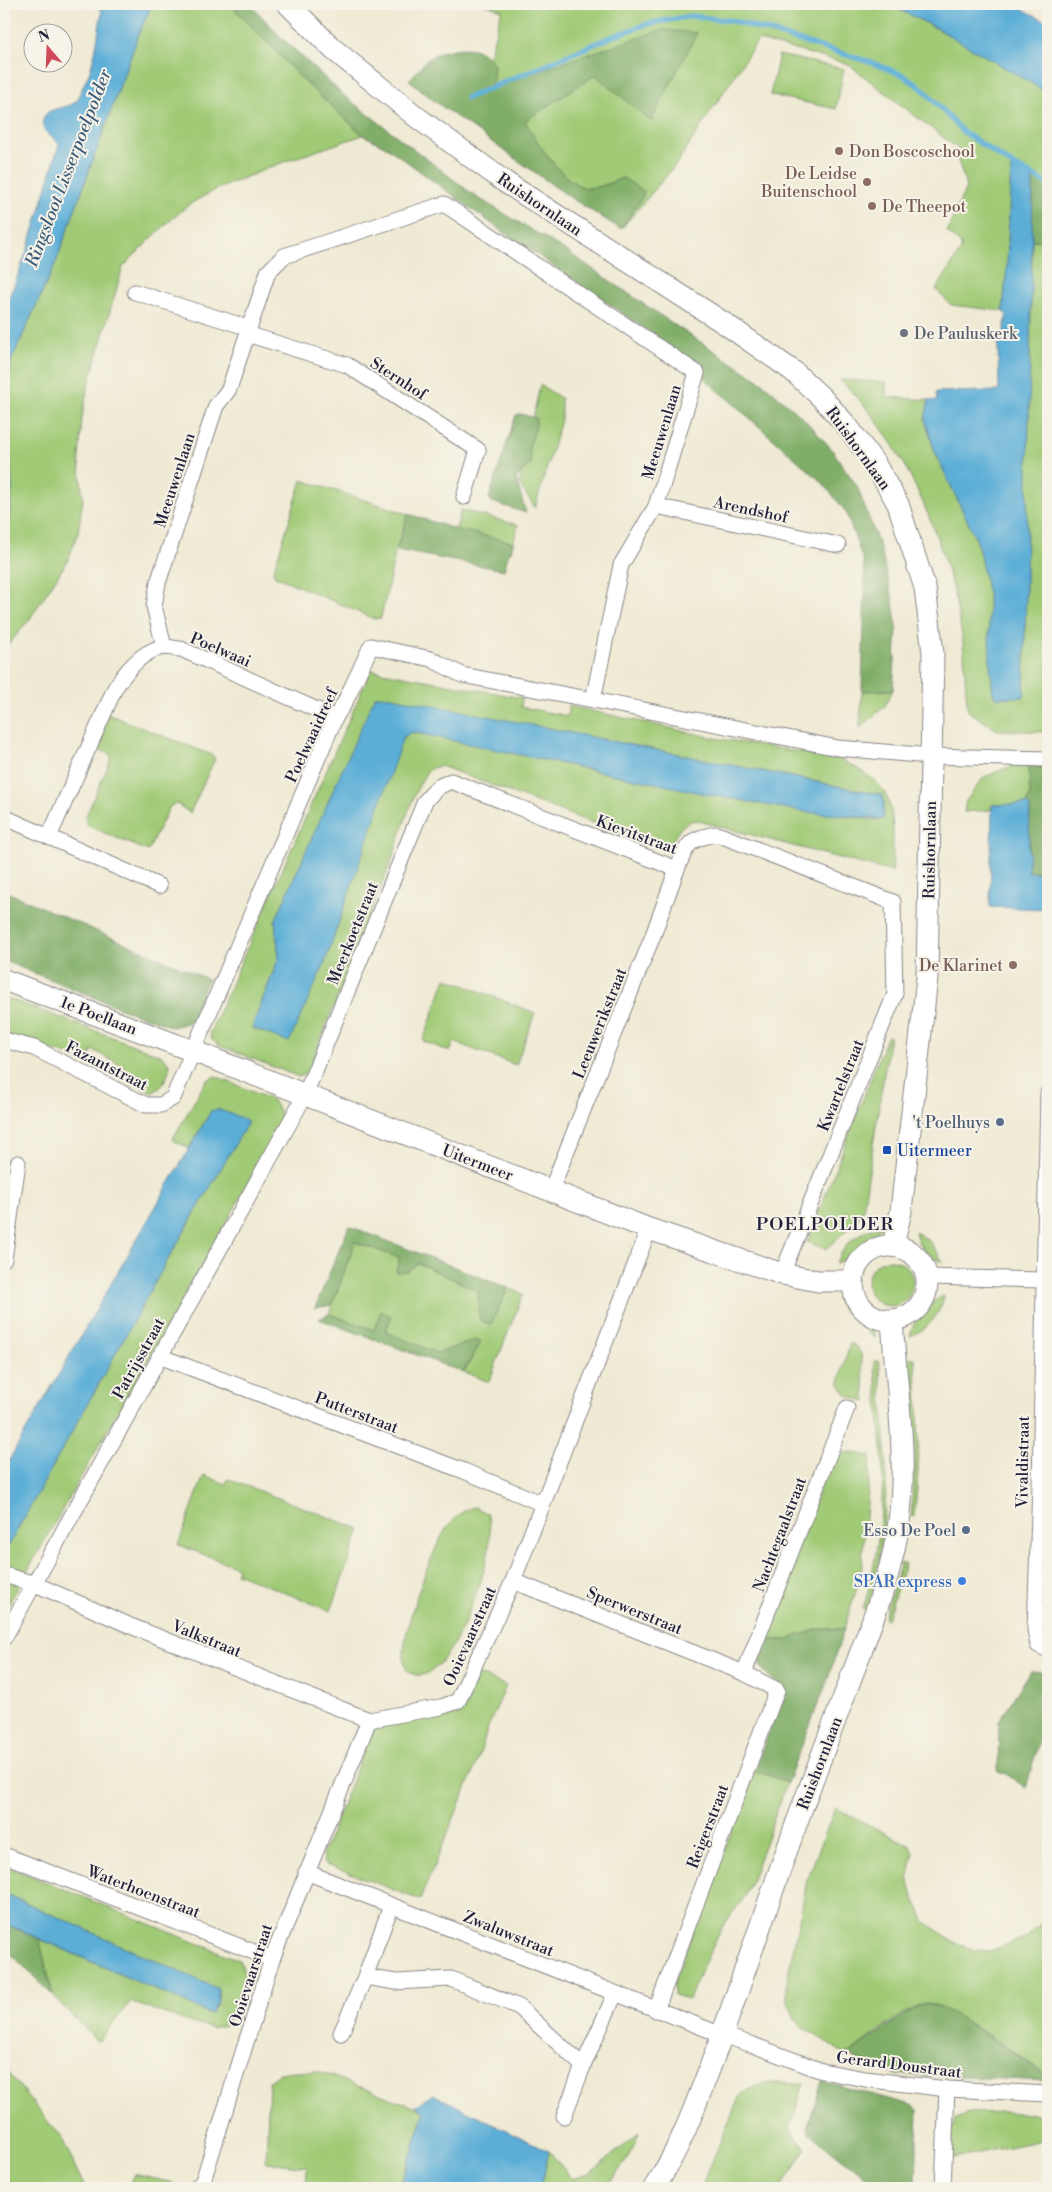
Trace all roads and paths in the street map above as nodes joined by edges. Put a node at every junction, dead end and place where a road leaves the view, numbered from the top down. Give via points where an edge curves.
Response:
1 (288, 4) edge
2 (135, 292) dead end
3 (248, 331) junction
4 (464, 497) dead end
5 (656, 506) junction
6 (838, 546) dead end
7 (164, 647) junction
8 (593, 700) junction
9 (335, 718) junction
10 (930, 756) junction
11 (1048, 759) edge
12 (438, 787) joint
13 (4, 817) edge
14 (50, 837) junction
15 (677, 869) junction
16 (159, 886) dead end
17 (894, 902) joint
18 (4, 980) edge
19 (4, 1040) edge
20 (193, 1051) junction
21 (1048, 1094) edge
22 (305, 1095) junction
23 (18, 1162) dead end
24 (1047, 1180) edge
25 (551, 1190) junction
26 (1046, 1222) edge
27 (650, 1229) junction
28 (893, 1246) junction
29 (4, 1259) edge
30 (782, 1274) junction
31 (927, 1277) junction
32 (1043, 1280) junction
33 (853, 1281) junction
34 (892, 1320) junction
35 (159, 1356) junction
36 (847, 1408) dead end
37 (1044, 1484) edge
38 (543, 1504) junction
39 (1043, 1540) edge
40 (6, 1575) edge
41 (513, 1581) junction
42 (35, 1584) junction
43 (4, 1638) edge
44 (1043, 1647) edge
45 (744, 1672) junction
46 (369, 1720) junction
47 (4, 1855) edge
48 (306, 1872) junction
49 (391, 1906) junction
50 (272, 1959) junction
51 (365, 1977) junction
52 (615, 1994) junction
53 (656, 2010) junction
54 (342, 2033) dead end
55 (722, 2035) junction
56 (583, 2066) junction
57 (947, 2089) junction
58 (1048, 2094) edge
59 (564, 2116) dead end
60 (196, 2188) edge
61 (654, 2188) edge
62 (943, 2188) edge

1 - 10 main road, Ruishornlaan via 333,49 418,118 506,182 793,370 848,428 875,464 898,504 926,588 932,653
2 - 3 street
3 - 4 street, Sternhof via 347,365 478,450
3 - 5 street, Meeuwenlaan via 268,272 284,256 444,204 697,373
3 - 7 street, Meeuwenlaan via 229,389 216,406 160,576 154,606
5 - 6 street, Arendshof
5 - 8 street, Meeuwenlaan via 621,565
7 - 9 street, Poelwaai via 181,650
7 - 14 street, Poelwaai via 142,656 115,688
8 - 9 street, Poelwaaidreef via 462,675 432,659 371,646
8 - 10 street via 838,748
9 - 20 street, Poelwaaidreef
10 - 11 street
10 - 28 main road, Ruishornlaan via 927,978 901,1210
12 - 15 street, Kievitstraat via 451,781
12 - 22 street, Meerkoetstraat via 426,801
13 - 14 street
14 - 16 street
15 - 17 street, Kievitstraat via 687,845 700,836 717,834
15 - 25 street, Leeuwerikstraat
17 - 30 street, Kwartelstraat via 895,994
18 - 20 main road, 1e Poellaan
19 - 20 street, Fazantstraat via 34,1048 146,1105 161,1106 173,1098
20 - 22 main road, Uitermeer
21 - 24 street, Vivaldistraat
22 - 25 main road, Uitermeer
22 - 35 street, Patrijsstraat
23 - 29 street
24 - 26 street, Vivaldistraat
25 - 27 main road, Uitermeer
26 - 32 street, Vivaldistraat
27 - 30 main road, Uitermeer
27 - 38 street, Ooievaarstraat
28 - 31 main road via 915,1256
28 - 33 main road via 879,1248 866,1255 856,1267
30 - 33 main road, Uitermeer via 818,1281
31 - 32 street
31 - 34 main road via 925,1296 919,1306 904,1317
32 - 37 street, Vivaldistraat
33 - 34 main road via 854,1293 864,1309 874,1317
34 - 55 main road, Ruishornlaan via 903,1466 900,1514 890,1564 875,1616
35 - 38 street, Putterstraat
35 - 42 street, Patrijsstraat
36 - 45 street, Nachtegaalstraat
37 - 39 street, Vivaldistraat
38 - 41 street, Ooievaarstraat
39 - 44 street, Vivaldistraat via 1035,1630
40 - 42 street
41 - 45 street, Sperwerstraat
41 - 46 street, Ooievaarstraat via 458,1701
42 - 43 street, Patrijsstraat
42 - 46 street, Valkstraat via 133,1627
45 - 53 street, Reigerstraat via 777,1690
46 - 48 street, Ooievaarstraat
47 - 50 street, Waterhoenstraat
48 - 49 street, Zwaluwstraat
48 - 50 street, Ooievaarstraat
49 - 51 street
49 - 52 street, Zwaluwstraat
50 - 60 street, Ooievaarstraat via 203,2181
51 - 54 street
51 - 56 street via 396,1982 451,1979 519,2007
52 - 53 street, Zwaluwstraat
52 - 56 street
53 - 55 street, Zwaluwstraat
55 - 57 street, Gerard Doustraat via 822,2071
55 - 61 main road, Ruishornlaan via 692,2113
56 - 59 street
57 - 58 street, Gerard Doustraat
57 - 62 street

